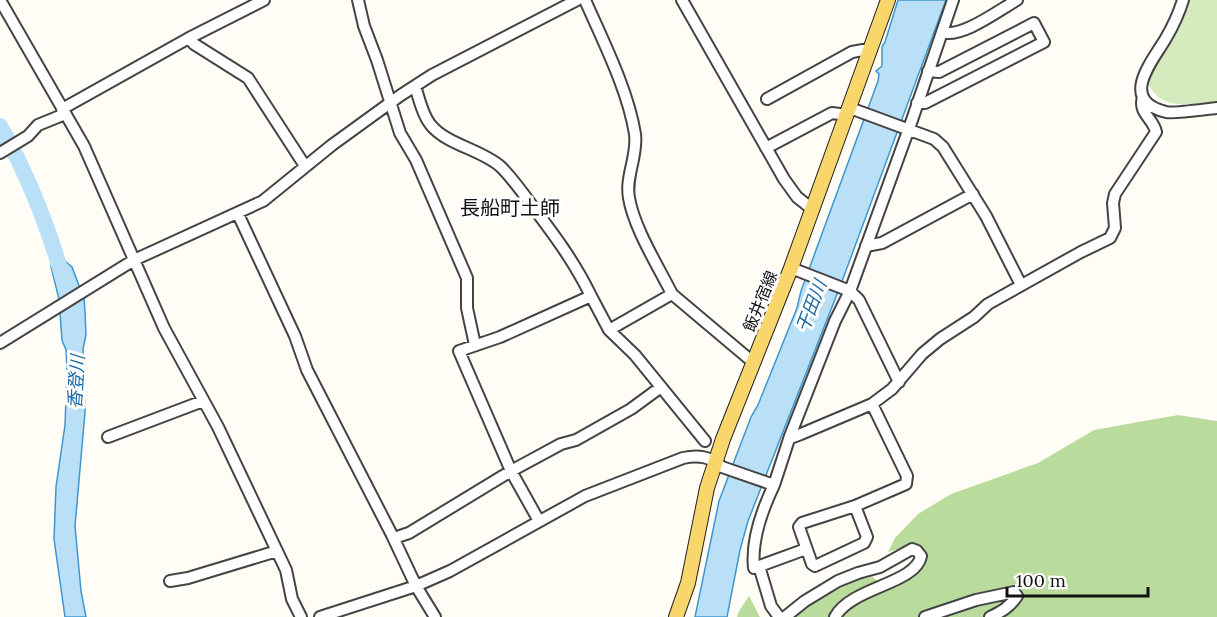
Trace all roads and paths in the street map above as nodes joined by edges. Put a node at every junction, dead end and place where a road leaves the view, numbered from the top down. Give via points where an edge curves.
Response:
1 (0, 0) edge
2 (264, 0) edge
3 (358, 0) edge
4 (577, 0) edge
5 (585, 0) edge
6 (682, 0) edge
7 (888, 0) edge
8 (953, 0) edge
9 (1017, 0) edge
10 (1184, 0) edge
11 (942, 32) junction
12 (189, 38) junction
13 (870, 52) junction
14 (928, 71) junction
15 (415, 86) junction
16 (1143, 97) junction
17 (767, 99) dead end
18 (391, 102) junction
19 (917, 103) junction
20 (1217, 108) edge
21 (64, 111) junction
22 (852, 112) junction
23 (907, 129) junction
24 (766, 148) junction
25 (0, 153) edge
26 (305, 166) junction
27 (973, 194) junction
28 (812, 209) junction
29 (238, 214) junction
30 (866, 246) junction
31 (134, 260) junction
32 (796, 269) junction
33 (1021, 285) junction
34 (847, 290) junction
35 (672, 294) junction
36 (591, 296) junction
37 (609, 330) junction
38 (0, 343) edge
39 (476, 345) junction
40 (754, 361) junction
41 (899, 382) junction
42 (661, 387) junction
43 (203, 400) junction
44 (872, 404) junction
45 (790, 436) junction
46 (108, 437) dead end
47 (705, 441) dead end
48 (718, 464) junction
49 (511, 471) junction
50 (771, 484) junction
51 (855, 506) junction
52 (539, 521) junction
53 (393, 538) junction
54 (806, 549) junction
55 (277, 551) junction
56 (759, 566) junction
57 (170, 581) dead end
58 (416, 586) junction
59 (301, 617) edge
60 (320, 617) edge
61 (435, 617) edge
62 (676, 617) edge
63 (779, 617) edge
64 (785, 617) edge
65 (835, 617) edge
66 (925, 617) edge
67 (990, 617) edge

1 - 21 street
2 - 12 street
3 - 18 street
4 - 15 street
5 - 35 street via 618,78 635,134 636,150 628,187 634,216
6 - 24 street
7 - 13 main road, 飯井宿線
8 - 11 street
9 - 11 street via 959,33
10 - 16 street via 1141,79
11 - 14 street
12 - 21 street
12 - 26 street via 248,78
13 - 17 street via 852,52
13 - 22 main road, 飯井宿線
14 - 19 street
14 - 19 street via 939,72 1034,23 1044,42 925,103
15 - 18 street
15 - 36 street via 430,124 443,135 490,158 514,181 564,247
16 - 20 street via 1166,112
16 - 33 street via 1143,112 1156,132 1115,194 1113,234
18 - 26 street
18 - 39 street via 400,133 416,160 467,278 467,308
19 - 23 street
21 - 25 street
21 - 31 street via 84,146
22 - 23 street
22 - 24 street via 832,113
22 - 28 main road, 飯井宿線
23 - 27 street via 934,139 943,147
23 - 30 street
24 - 28 street via 797,198
26 - 29 street via 263,201
27 - 30 street via 882,243
27 - 33 street
28 - 32 main road, 飯井宿線
29 - 31 street
29 - 53 street via 307,370
30 - 34 street
31 - 38 street
31 - 43 street via 164,328
32 - 34 street
32 - 40 main road, 飯井宿線
33 - 41 street via 939,339
34 - 41 street via 859,300
34 - 45 street
35 - 37 street
35 - 40 street
36 - 37 street
36 - 39 street
37 - 42 street
39 - 49 street via 459,351
40 - 48 main road, 飯井宿線
41 - 44 street
42 - 47 street
42 - 49 street via 576,440
43 - 46 street
43 - 55 street
44 - 45 street
44 - 51 street via 907,476 906,484
45 - 50 street
48 - 50 street
48 - 52 street via 693,456 683,458 585,496
48 - 62 main road, 飯井宿線 via 707,488 688,583
49 - 52 street
49 - 53 street via 409,533
50 - 56 street via 754,546 754,568
51 - 54 street via 802,523 799,527
51 - 54 street via 867,537 864,543 815,566
52 - 58 street
53 - 58 street
54 - 56 street
55 - 57 street
55 - 59 street
56 - 63 street via 771,606
58 - 60 street
58 - 61 street
64 - 65 street via 805,600 848,576 872,571 912,549 921,556 912,569 858,596
66 - 67 street via 1014,592 1017,596 1012,603

